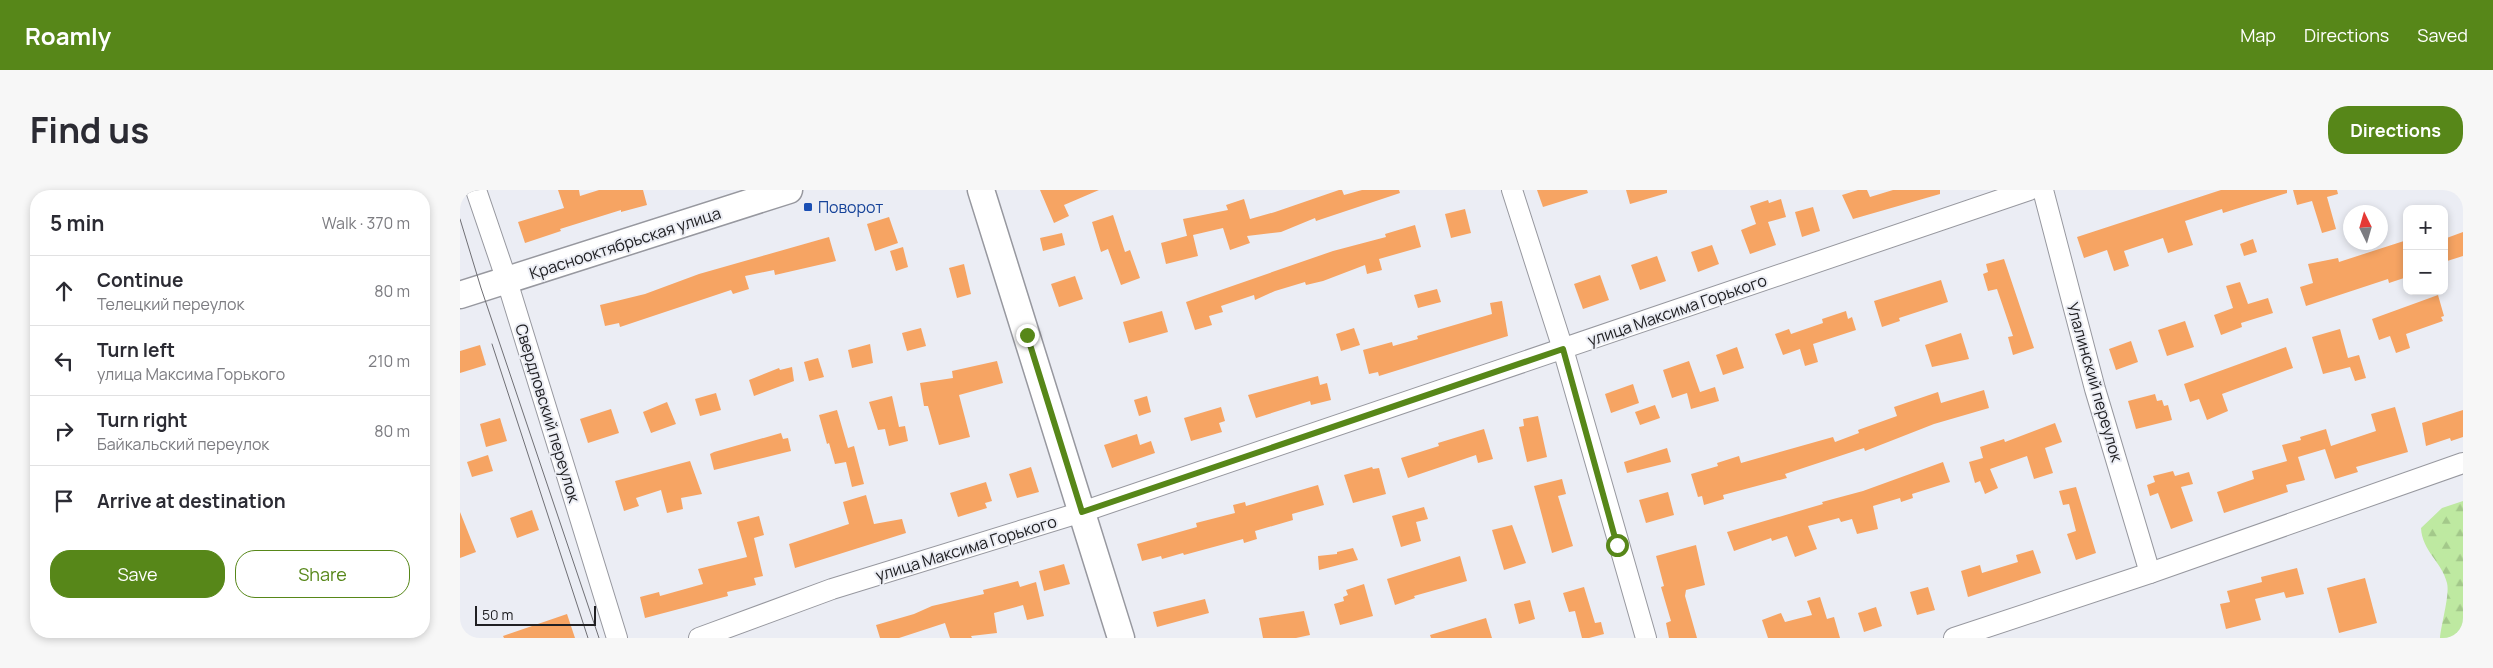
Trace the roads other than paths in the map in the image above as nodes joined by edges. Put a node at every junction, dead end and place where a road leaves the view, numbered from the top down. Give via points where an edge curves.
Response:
1 (476, 190) edge
2 (789, 190) edge
3 (981, 190) edge
4 (1512, 190) edge
5 (2030, 190) edge
6 (2043, 190) edge
7 (507, 281) junction
8 (460, 295) edge
9 (1563, 349) junction
10 (2463, 463) edge
11 (1082, 512) junction
12 (2150, 573) junction
13 (617, 638) edge
14 (699, 638) edge
15 (1121, 638) edge
16 (1646, 638) edge
17 (1954, 638) edge

1 - 7 street, Свердловский переулок
2 - 7 main road, Краснооктябрьская улица
3 - 11 main road
4 - 9 street
5 - 9 street, улица Максима Горького
6 - 12 street, Улалинский переулок via 2095,389
7 - 8 main road, Краснооктябрьская улица
7 - 13 street, Свердловский переулок
9 - 11 street, улица Максима Горького
9 - 16 street
10 - 12 street
11 - 14 street, улица Максима Горького via 832,589
11 - 15 main road
12 - 17 street

